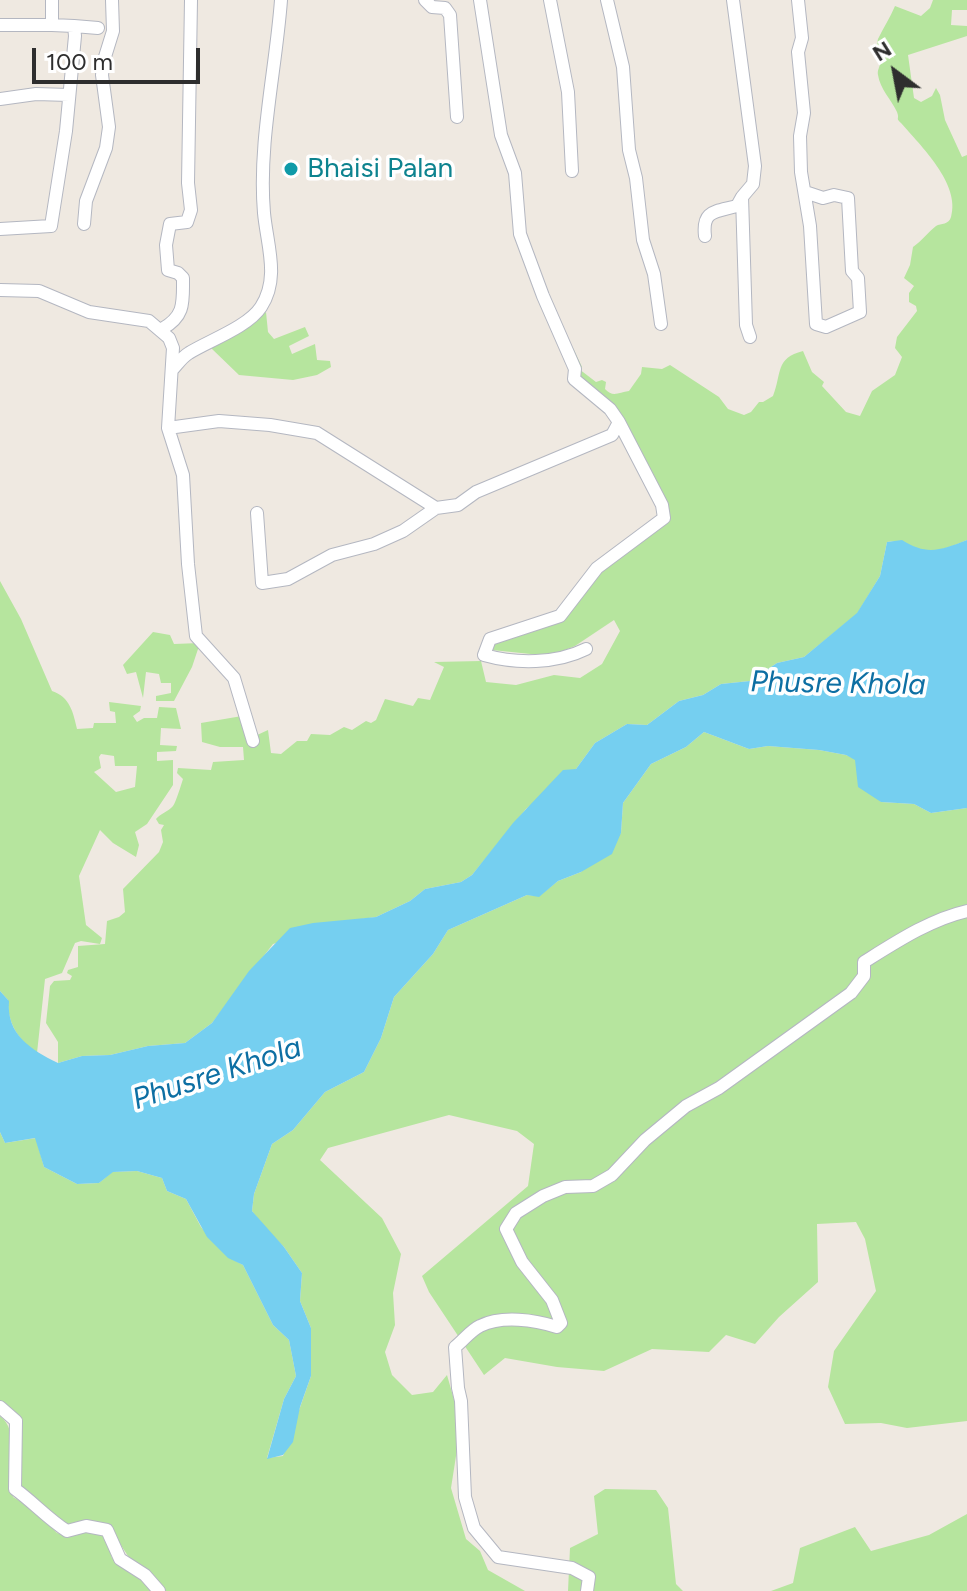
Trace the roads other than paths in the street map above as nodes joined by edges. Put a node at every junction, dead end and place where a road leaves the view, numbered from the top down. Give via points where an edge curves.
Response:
1 (52, 0) edge
2 (112, 0) edge
3 (191, 0) edge
4 (281, 0) edge
5 (425, 0) edge
6 (480, 0) edge
7 (550, 0) edge
8 (607, 0) edge
9 (733, 0) edge
10 (798, 0) edge
11 (0, 25) edge
12 (52, 25) junction
13 (74, 26) junction
14 (98, 28) dead end
15 (69, 95) junction
16 (0, 99) edge
17 (457, 117) dead end
18 (572, 171) dead end
19 (805, 192) junction
20 (742, 197) junction
21 (84, 224) dead end
22 (0, 229) edge
23 (705, 236) dead end
24 (0, 290) edge
25 (661, 324) dead end
26 (162, 329) junction
27 (750, 337) dead end
28 (172, 370) junction
29 (619, 422) junction
30 (168, 428) junction
31 (436, 508) junction
32 (257, 513) dead end
33 (586, 649) dead end
34 (253, 741) dead end
35 (967, 911) edge
36 (0, 1407) edge
37 (159, 1591) edge
38 (587, 1591) edge

1 - 12 street
2 - 21 street via 113,31 102,75 109,127
3 - 26 street via 191,210 187,222 170,224 166,245 168,270 183,278 184,299 176,321
4 - 28 street via 267,109 264,210 273,276 260,309 187,354
5 - 17 street via 450,15
6 - 29 street via 501,135 515,173 520,234 575,369 574,379
7 - 18 street via 568,92
8 - 25 street via 623,67 629,150
9 - 20 street via 755,166 753,184
10 - 19 street
11 - 12 street
12 - 13 street
13 - 14 street
13 - 15 street
15 - 16 street
15 - 22 street via 51,226
19 - 19 street via 816,324 826,327 860,312 848,198
20 - 23 street via 737,206 708,215
20 - 27 street
24 - 26 street via 39,291 89,312 149,321
26 - 28 street via 173,348
28 - 30 street
29 - 31 street via 612,435 476,492 458,505
29 - 33 street via 664,518 597,568 560,616 490,639 484,655 550,662
30 - 31 street via 219,421 317,433
30 - 34 street via 183,475 196,636 234,678
31 - 32 street via 374,544 332,555 288,579 262,583
35 - 38 street via 864,962 864,976 851,993 686,1106 612,1175 593,1186 565,1187 543,1196 516,1213 506,1229 561,1323 557,1327 508,1320 480,1326 455,1347 465,1497 474,1528 498,1557 572,1568 589,1577
36 - 37 street via 16,1421 15,1489 67,1531 86,1526 107,1530 120,1559

